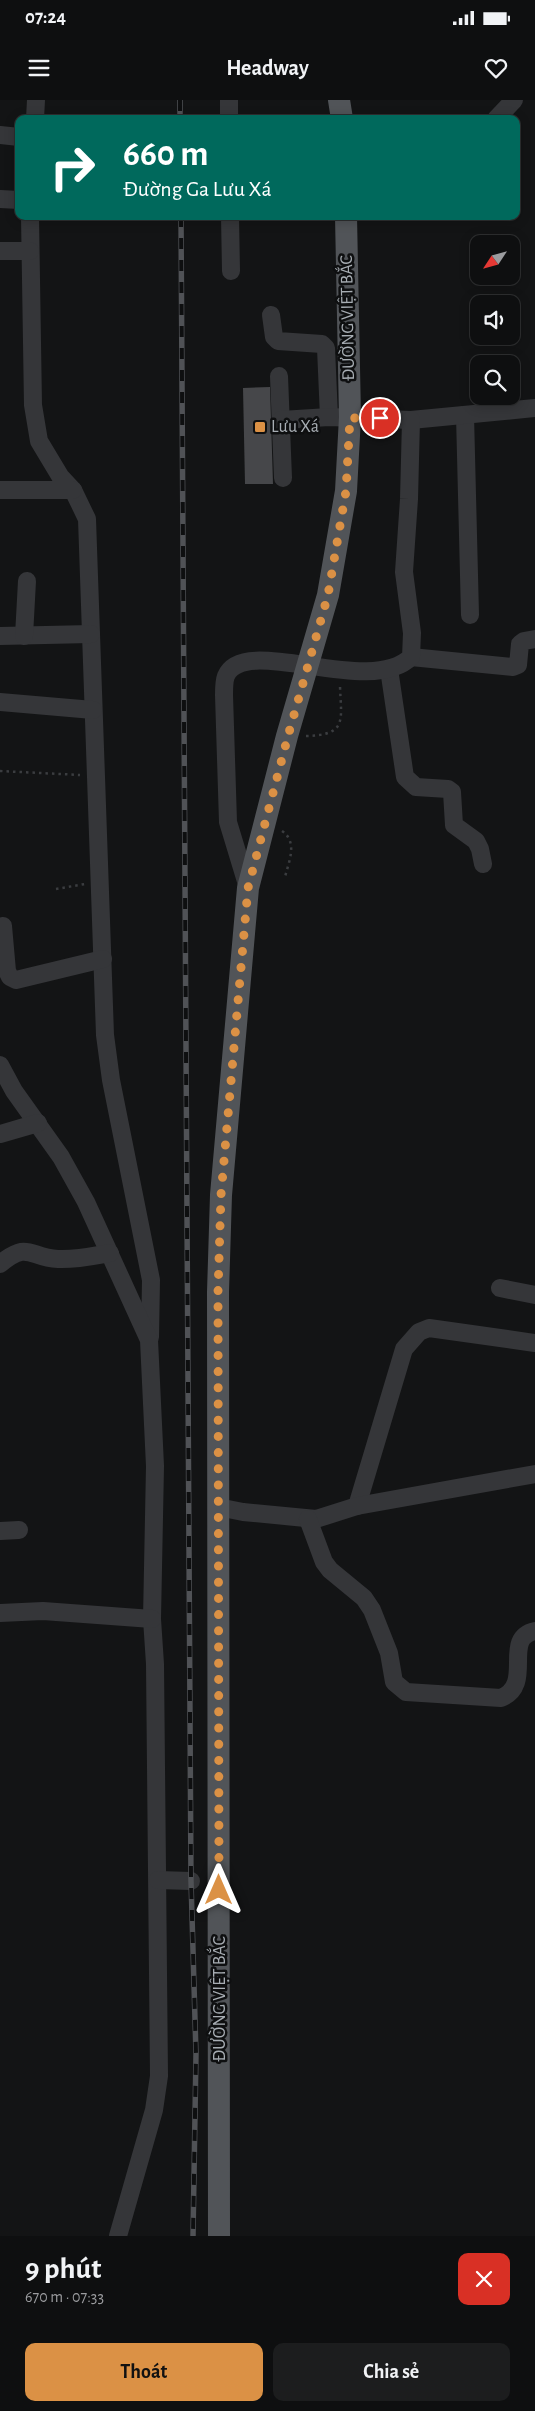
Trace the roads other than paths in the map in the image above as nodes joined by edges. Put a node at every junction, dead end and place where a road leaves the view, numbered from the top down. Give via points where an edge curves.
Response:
1 (36, 100) edge
2 (230, 100) edge
3 (339, 100) edge
4 (514, 100) edge
5 (35, 115) edge
6 (229, 115) edge
7 (341, 115) edge
8 (500, 115) edge
9 (0, 135) edge
10 (15, 137) edge
11 (0, 199) edge
12 (15, 200) edge
13 (30, 220) edge
14 (230, 220) edge
15 (346, 220) edge
16 (0, 251) edge
17 (30, 251) junction
18 (231, 271) dead end
19 (271, 314) dead end
20 (280, 376) dead end
21 (535, 408) edge
22 (465, 415) junction
23 (339, 417) junction
24 (281, 420) junction
25 (411, 420) junction
26 (283, 478) dead end
27 (0, 490) edge
28 (73, 490) junction
29 (27, 581) dead end
30 (470, 615) dead end
31 (91, 634) junction
32 (0, 636) edge
33 (24, 636) junction
34 (535, 639) edge
35 (410, 657) junction
36 (308, 666) junction
37 (389, 669) junction
38 (0, 702) edge
39 (94, 710) junction
40 (483, 864) dead end
41 (248, 888) junction
42 (3, 926) dead end
43 (104, 959) junction
44 (0, 1065) edge
45 (38, 1123) junction
46 (0, 1134) edge
47 (110, 1253) junction
48 (0, 1264) edge
49 (500, 1288) dead end
50 (535, 1295) edge
51 (150, 1340) junction
52 (535, 1343) edge
53 (535, 1474) edge
54 (357, 1506) junction
55 (218, 1508) junction
56 (308, 1519) junction
57 (19, 1530) dead end
58 (0, 1531) edge
59 (0, 1613) edge
60 (152, 1619) junction
61 (535, 1630) edge
62 (158, 1880) junction
63 (191, 1881) dead end
64 (118, 2236) edge
65 (219, 2236) edge

1 - 5 street
2 - 6 street
3 - 7 main road
4 - 8 street
9 - 10 street
11 - 12 street
13 - 17 street
14 - 18 street
15 - 23 main road, ĐƯỜNG VIỆT BẮC
16 - 17 street
17 - 28 street via 36,423 40,441 60,476
19 - 23 street via 274,337 278,341 322,344 326,348
20 - 24 street
21 - 22 street
22 - 25 street
22 - 30 street
23 - 24 street
23 - 25 street
23 - 36 main road, ĐƯỜNG VIỆT BẮC via 346,491 328,595
24 - 26 street
25 - 35 street via 404,572 412,633
27 - 28 street
28 - 31 street via 87,519
29 - 33 street
31 - 33 street
31 - 39 street
32 - 33 street
34 - 35 street via 524,640 520,644 518,665 513,667
35 - 37 street
36 - 37 street via 360,672
36 - 41 main road, ĐƯỜNG VIỆT BẮC
36 - 41 street via 250,659 231,668 226,676 228,822
37 - 40 street via 405,777 416,787 448,788 452,792 454,825 476,841
38 - 39 street
39 - 43 street
41 - 55 main road, ĐƯỜNG VIỆT BẮC via 221,1195
42 - 43 street via 7,971 16,980
43 - 51 street via 111,1080 151,1280
44 - 45 street via 14,1091
45 - 46 street
45 - 47 street via 69,1172
47 - 48 street via 58,1259 20,1251
47 - 51 street
49 - 50 street
51 - 60 street via 155,1466
52 - 54 street via 429,1328 419,1332 404,1349
53 - 54 street
54 - 56 street
55 - 56 street
55 - 65 main road, ĐƯỜNG VIỆT BẮC
56 - 61 street via 324,1562 364,1598 372,1610 389,1653 394,1682 406,1692 501,1698 509,1695 522,1678 520,1643 524,1636
57 - 58 street
59 - 60 street via 43,1611
60 - 62 street via 156,1664
62 - 63 street
62 - 64 street via 158,2076 154,2110

